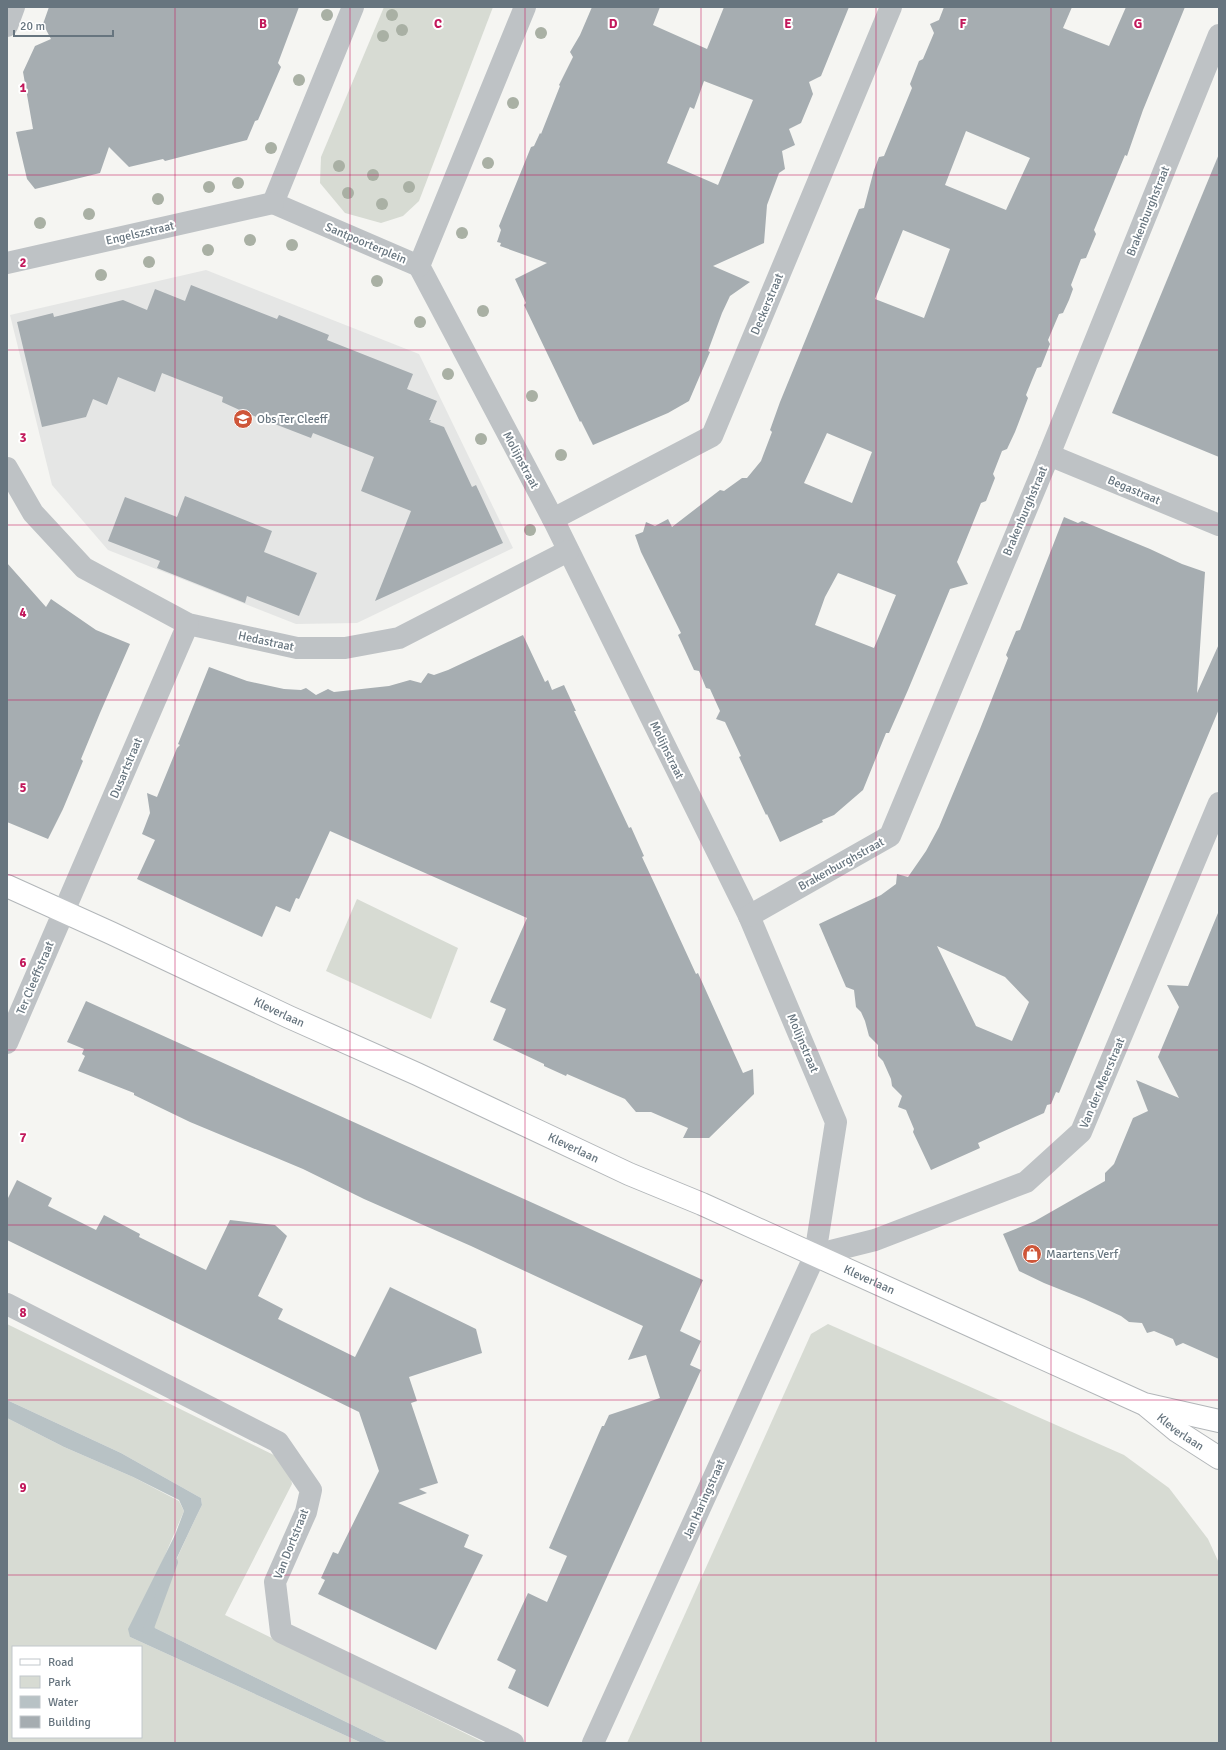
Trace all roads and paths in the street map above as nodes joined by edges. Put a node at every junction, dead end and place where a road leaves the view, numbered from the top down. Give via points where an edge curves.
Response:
1 (14, 7) edge
2 (353, 7) edge
3 (525, 7) edge
4 (891, 7) edge
5 (7, 26) edge
6 (1219, 36) edge
7 (273, 203) junction
8 (7, 263) edge
9 (419, 266) junction
10 (1049, 455) junction
11 (7, 468) edge
12 (553, 519) junction
13 (1219, 525) edge
14 (568, 551) junction
15 (188, 624) junction
16 (1219, 803) edge
17 (7, 886) edge
18 (63, 913) junction
19 (749, 916) junction
20 (7, 1043) edge
21 (815, 1255) junction
22 (7, 1304) edge
23 (1144, 1404) junction
24 (1219, 1421) edge
25 (1219, 1458) edge
26 (513, 1743) edge
27 (593, 1743) edge

1 - 5 street
2 - 7 street
3 - 9 street, Santpoorterplein
4 - 12 street, Deckerstraat via 712,436
6 - 10 street, Brakenburghstraat
7 - 8 street, Engelszstraat
7 - 9 street, Santpoorterplein
9 - 12 street, Molijnstraat
10 - 13 street, Begastraat
10 - 19 street, Brakenburghstraat via 890,836
11 - 15 street, Hedastraat via 33,513 84,568
12 - 14 street, Molijnstraat
14 - 15 street, Hedastraat via 399,638 345,648 297,648
14 - 19 street, Molijnstraat
15 - 18 street, Dusartstraat
16 - 21 street, Van der Meerstraat via 1081,1132 1026,1182 875,1240
17 - 18 main road, Kleverlaan
18 - 20 street, Ter Cleeffstraat
18 - 21 main road, Kleverlaan via 629,1174
19 - 21 street, Molijnstraat via 836,1122
21 - 23 main road, Kleverlaan
21 - 27 street, Jan Haringstraat
22 - 26 street, Van Dortstraat via 278,1442 311,1490 306,1512 275,1582 281,1632
23 - 24 main road, Kleverlaan
23 - 25 main road, Kleverlaan via 1177,1431

